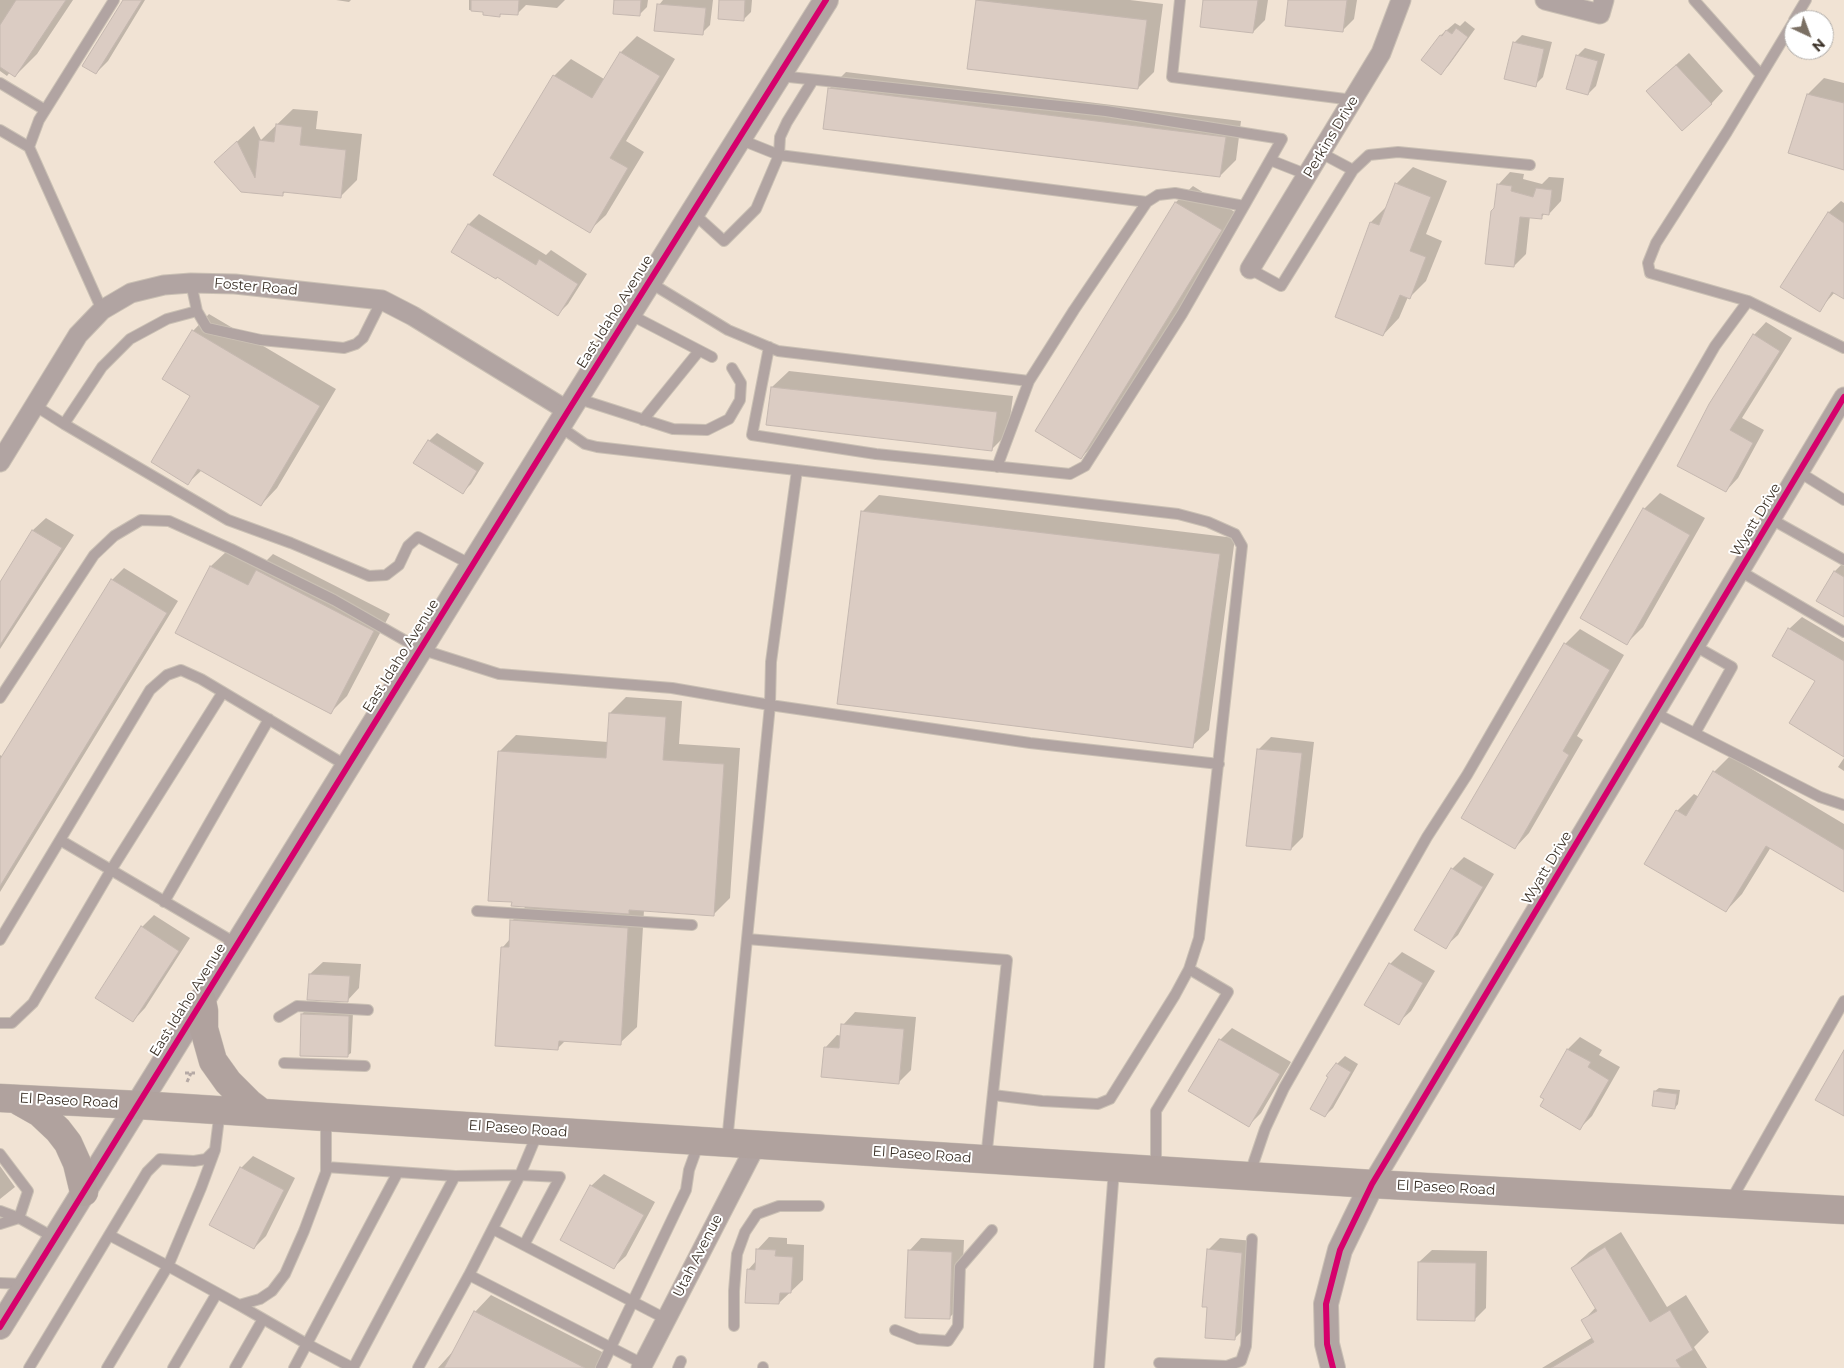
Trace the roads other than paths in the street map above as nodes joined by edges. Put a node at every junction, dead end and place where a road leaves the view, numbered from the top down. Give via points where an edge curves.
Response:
1 (114, 0) edge
2 (826, 0) edge
3 (1180, 0) edge
4 (1401, 0) edge
5 (1546, 0) edge
6 (1604, 0) edge
7 (1694, 0) edge
8 (1784, 37) edge
9 (1761, 75) junction
10 (778, 76) junction
11 (813, 80) junction
12 (0, 83) edge
13 (1354, 100) junction
14 (45, 110) junction
15 (0, 130) edge
16 (738, 139) junction
17 (29, 147) junction
18 (1321, 153) junction
19 (779, 155) junction
20 (1270, 160) junction
21 (1530, 165) dead end
22 (1353, 170) junction
23 (1308, 175) junction
24 (1147, 202) junction
25 (1244, 206) junction
26 (692, 212) junction
27 (1250, 269) joint
28 (649, 282) junction
29 (191, 283) junction
30 (382, 300) junction
31 (1748, 301) junction
32 (102, 310) junction
33 (197, 311) junction
34 (629, 314) junction
35 (769, 347) junction
36 (1844, 348) edge
37 (699, 351) junction
38 (712, 358) dead end
39 (732, 368) dead end
40 (1029, 381) junction
41 (1844, 397) edge
42 (34, 405) junction
43 (567, 412) junction
44 (644, 420) junction
45 (64, 424) junction
46 (0, 462) edge
47 (997, 467) junction
48 (796, 470) junction
49 (1799, 472) junction
50 (1844, 500) edge
51 (1771, 519) junction
52 (1844, 560) edge
53 (472, 565) junction
54 (1740, 571) junction
55 (1844, 632) edge
56 (1695, 646) junction
57 (420, 649) junction
58 (223, 692) junction
59 (0, 698) edge
60 (770, 705) junction
61 (1655, 713) junction
62 (269, 719) junction
63 (1695, 733) junction
64 (1219, 764) junction
65 (348, 766) junction
66 (1844, 805) edge
67 (60, 840) junction
68 (110, 870) junction
69 (164, 902) junction
70 (476, 911) dead end
71 (692, 925) dead end
72 (747, 939) junction
73 (0, 940) edge
74 (237, 944) junction
75 (1189, 969) junction
76 (202, 1000) junction
77 (1844, 1001) edge
78 (368, 1010) dead end
79 (279, 1017) dead end
80 (0, 1023) edge
81 (284, 1063) dead end
82 (365, 1066) dead end
83 (993, 1095) junction
84 (8, 1099) edge
85 (138, 1104) junction
86 (220, 1110) junction
87 (262, 1113) junction
88 (326, 1117) junction
89 (539, 1131) junction
90 (699, 1141) junction
91 (727, 1143) junction
92 (756, 1145) junction
93 (215, 1150) junction
94 (0, 1154) edge
95 (986, 1160) junction
96 (326, 1167) junction
97 (1114, 1168) junction
98 (1156, 1171) junction
99 (398, 1172) junction
100 (520, 1175) junction
101 (455, 1176) junction
102 (1249, 1177) junction
103 (1372, 1184) junction
104 (84, 1192) junction
105 (1729, 1204) junction
106 (819, 1206) dead end
107 (1844, 1210) edge
108 (0, 1211) edge
109 (19, 1218) junction
110 (0, 1224) edge
111 (493, 1229) junction
112 (992, 1230) dead end
113 (109, 1235) junction
114 (55, 1238) junction
115 (1252, 1239) dead end
116 (524, 1245) junction
117 (168, 1266) junction
118 (469, 1275) junction
119 (0, 1283) edge
120 (26, 1284) junction
121 (217, 1293) junction
122 (632, 1301) junction
123 (239, 1304) junction
124 (263, 1319) junction
125 (666, 1319) junction
126 (734, 1326) dead end
127 (0, 1327) edge
128 (895, 1330) dead end
129 (307, 1344) junction
130 (611, 1348) junction
131 (1159, 1363) dead end
132 (642, 1366) edge
133 (29, 1368) edge
134 (107, 1368) edge
135 (173, 1368) edge
136 (235, 1368) edge
137 (294, 1368) edge
138 (353, 1368) edge
139 (418, 1368) edge
140 (600, 1368) edge
141 (1099, 1368) edge
142 (1333, 1368) edge

1 - 14 lane
2 - 10 street, East Idaho Avenue
3 - 13 lane via 1172,77
4 - 13 street, Perkins Drive via 1381,53
5 - 6 street via 1600,14
7 - 9 lane
8 - 9 lane
9 - 31 lane via 1656,243 1648,263 1650,273
10 - 11 lane
10 - 16 street, East Idaho Avenue
11 - 19 lane via 780,137
11 - 20 lane via 1106,111 1282,139
12 - 14 lane
13 - 18 street, Perkins Drive
14 - 17 lane
15 - 17 lane
16 - 19 lane
16 - 26 street, East Idaho Avenue
17 - 32 lane
18 - 22 lane
18 - 23 street, Perkins Drive
19 - 24 lane
19 - 26 lane via 756,209 724,241
20 - 23 lane
20 - 25 lane
21 - 22 lane via 1398,152 1369,155
22 - 27 lane via 1281,286
23 - 27 street, Perkins Drive
24 - 25 lane via 1158,195 1175,192
24 - 40 lane
25 - 47 lane via 1182,314 1085,466 1070,474
26 - 28 street, East Idaho Avenue
28 - 34 street, East Idaho Avenue
28 - 35 lane via 728,330
29 - 30 street, Foster Road via 235,284
29 - 32 street, Foster Road via 131,293
29 - 33 lane
30 - 33 lane via 363,338 344,348 261,340 207,328
30 - 43 street, Foster Road
31 - 36 lane
31 - 102 lane via 1715,346 1368,940 1284,1088 1265,1129
32 - 42 street, Foster Road via 78,335
33 - 45 lane via 166,319 130,339 102,367
34 - 37 lane
34 - 43 street, East Idaho Avenue
35 - 40 lane
35 - 47 lane via 752,435 876,454
37 - 38 lane
37 - 44 lane
39 - 44 lane via 741,383 740,400 728,419 707,430 673,429
40 - 47 lane
41 - 49 street, Wyatt Drive
42 - 45 lane
42 - 46 street, Foster Road
43 - 44 lane
43 - 48 lane via 585,444
43 - 53 street, East Idaho Avenue
45 - 53 lane via 228,520 369,576 386,575 399,565 408,546 418,537
48 - 60 lane via 771,662
48 - 64 lane via 1178,514 1235,534 1242,546
49 - 50 lane
49 - 51 street, Wyatt Drive
51 - 52 lane
51 - 54 street, Wyatt Drive
53 - 57 street, East Idaho Avenue
54 - 55 lane
54 - 56 street, Wyatt Drive
56 - 61 street, Wyatt Drive
56 - 63 lane via 1732,667
57 - 59 lane via 334,600 169,520 141,520 114,536 94,555
57 - 60 lane via 500,674 672,688
57 - 65 street, East Idaho Avenue
58 - 62 lane
58 - 67 lane via 181,670 167,675 150,690
58 - 68 lane
60 - 64 lane via 1030,743
60 - 72 lane
61 - 63 lane
61 - 103 street, Wyatt Drive
62 - 65 lane
62 - 69 lane
63 - 66 lane
64 - 75 lane via 1199,938
65 - 74 street, East Idaho Avenue
67 - 68 lane
67 - 73 lane
68 - 69 lane
68 - 80 lane via 33,1003 12,1023
69 - 74 lane
70 - 71 lane
72 - 83 lane via 1007,960
72 - 91 lane
74 - 76 street, East Idaho Avenue
75 - 83 lane via 1110,1099 1098,1104
75 - 98 lane via 1228,992 1156,1111
76 - 85 street, East Idaho Avenue
76 - 87 main road via 204,1029 213,1061 228,1082
77 - 105 lane
78 - 79 lane via 297,1006
81 - 82 lane
83 - 95 lane
84 - 85 main road, El Paseo Road
84 - 104 main road via 40,1113 58,1130 68,1143 79,1169
85 - 86 main road, El Paseo Road
85 - 104 street, East Idaho Avenue
86 - 87 main road, El Paseo Road
86 - 93 lane
87 - 88 main road, El Paseo Road
88 - 89 main road, El Paseo Road
88 - 96 lane
89 - 90 main road, El Paseo Road
89 - 100 lane
90 - 91 main road, El Paseo Road
90 - 122 lane via 686,1190
91 - 92 main road, El Paseo Road
92 - 95 main road, El Paseo Road
92 - 125 street, Utah Avenue
93 - 113 lane via 206,1159 164,1158 155,1162
93 - 117 lane
94 - 109 lane via 28,1191
95 - 97 main road, El Paseo Road
96 - 99 lane
96 - 123 lane via 285,1274 272,1291 260,1299
97 - 98 main road, El Paseo Road
97 - 141 lane
98 - 102 main road, El Paseo Road
99 - 101 lane
99 - 129 lane
100 - 101 lane
100 - 111 lane
100 - 116 lane via 560,1177
101 - 138 lane
102 - 103 main road, El Paseo Road
103 - 105 main road, El Paseo Road
103 - 142 street, Wyatt Drive via 1340,1250 1326,1304 1327,1344
104 - 114 street, East Idaho Avenue
105 - 107 main road, El Paseo Road
106 - 126 lane via 778,1206 757,1214 745,1232 737,1254
108 - 109 lane
109 - 110 lane
109 - 114 lane
111 - 116 lane
111 - 118 lane
112 - 128 lane via 960,1267 958,1326 948,1341 918,1340
113 - 117 lane
113 - 133 lane
114 - 120 street, East Idaho Avenue
115 - 131 lane via 1246,1346 1241,1361 1228,1366
116 - 122 lane
117 - 121 lane
117 - 134 lane
118 - 130 lane
118 - 139 lane
119 - 120 lane
120 - 127 street, East Idaho Avenue
121 - 123 lane
121 - 135 lane
122 - 125 lane
122 - 130 lane
123 - 124 lane
124 - 129 lane
124 - 136 lane
125 - 132 street, Utah Avenue
129 - 137 lane
129 - 138 lane
130 - 132 lane
130 - 140 lane

